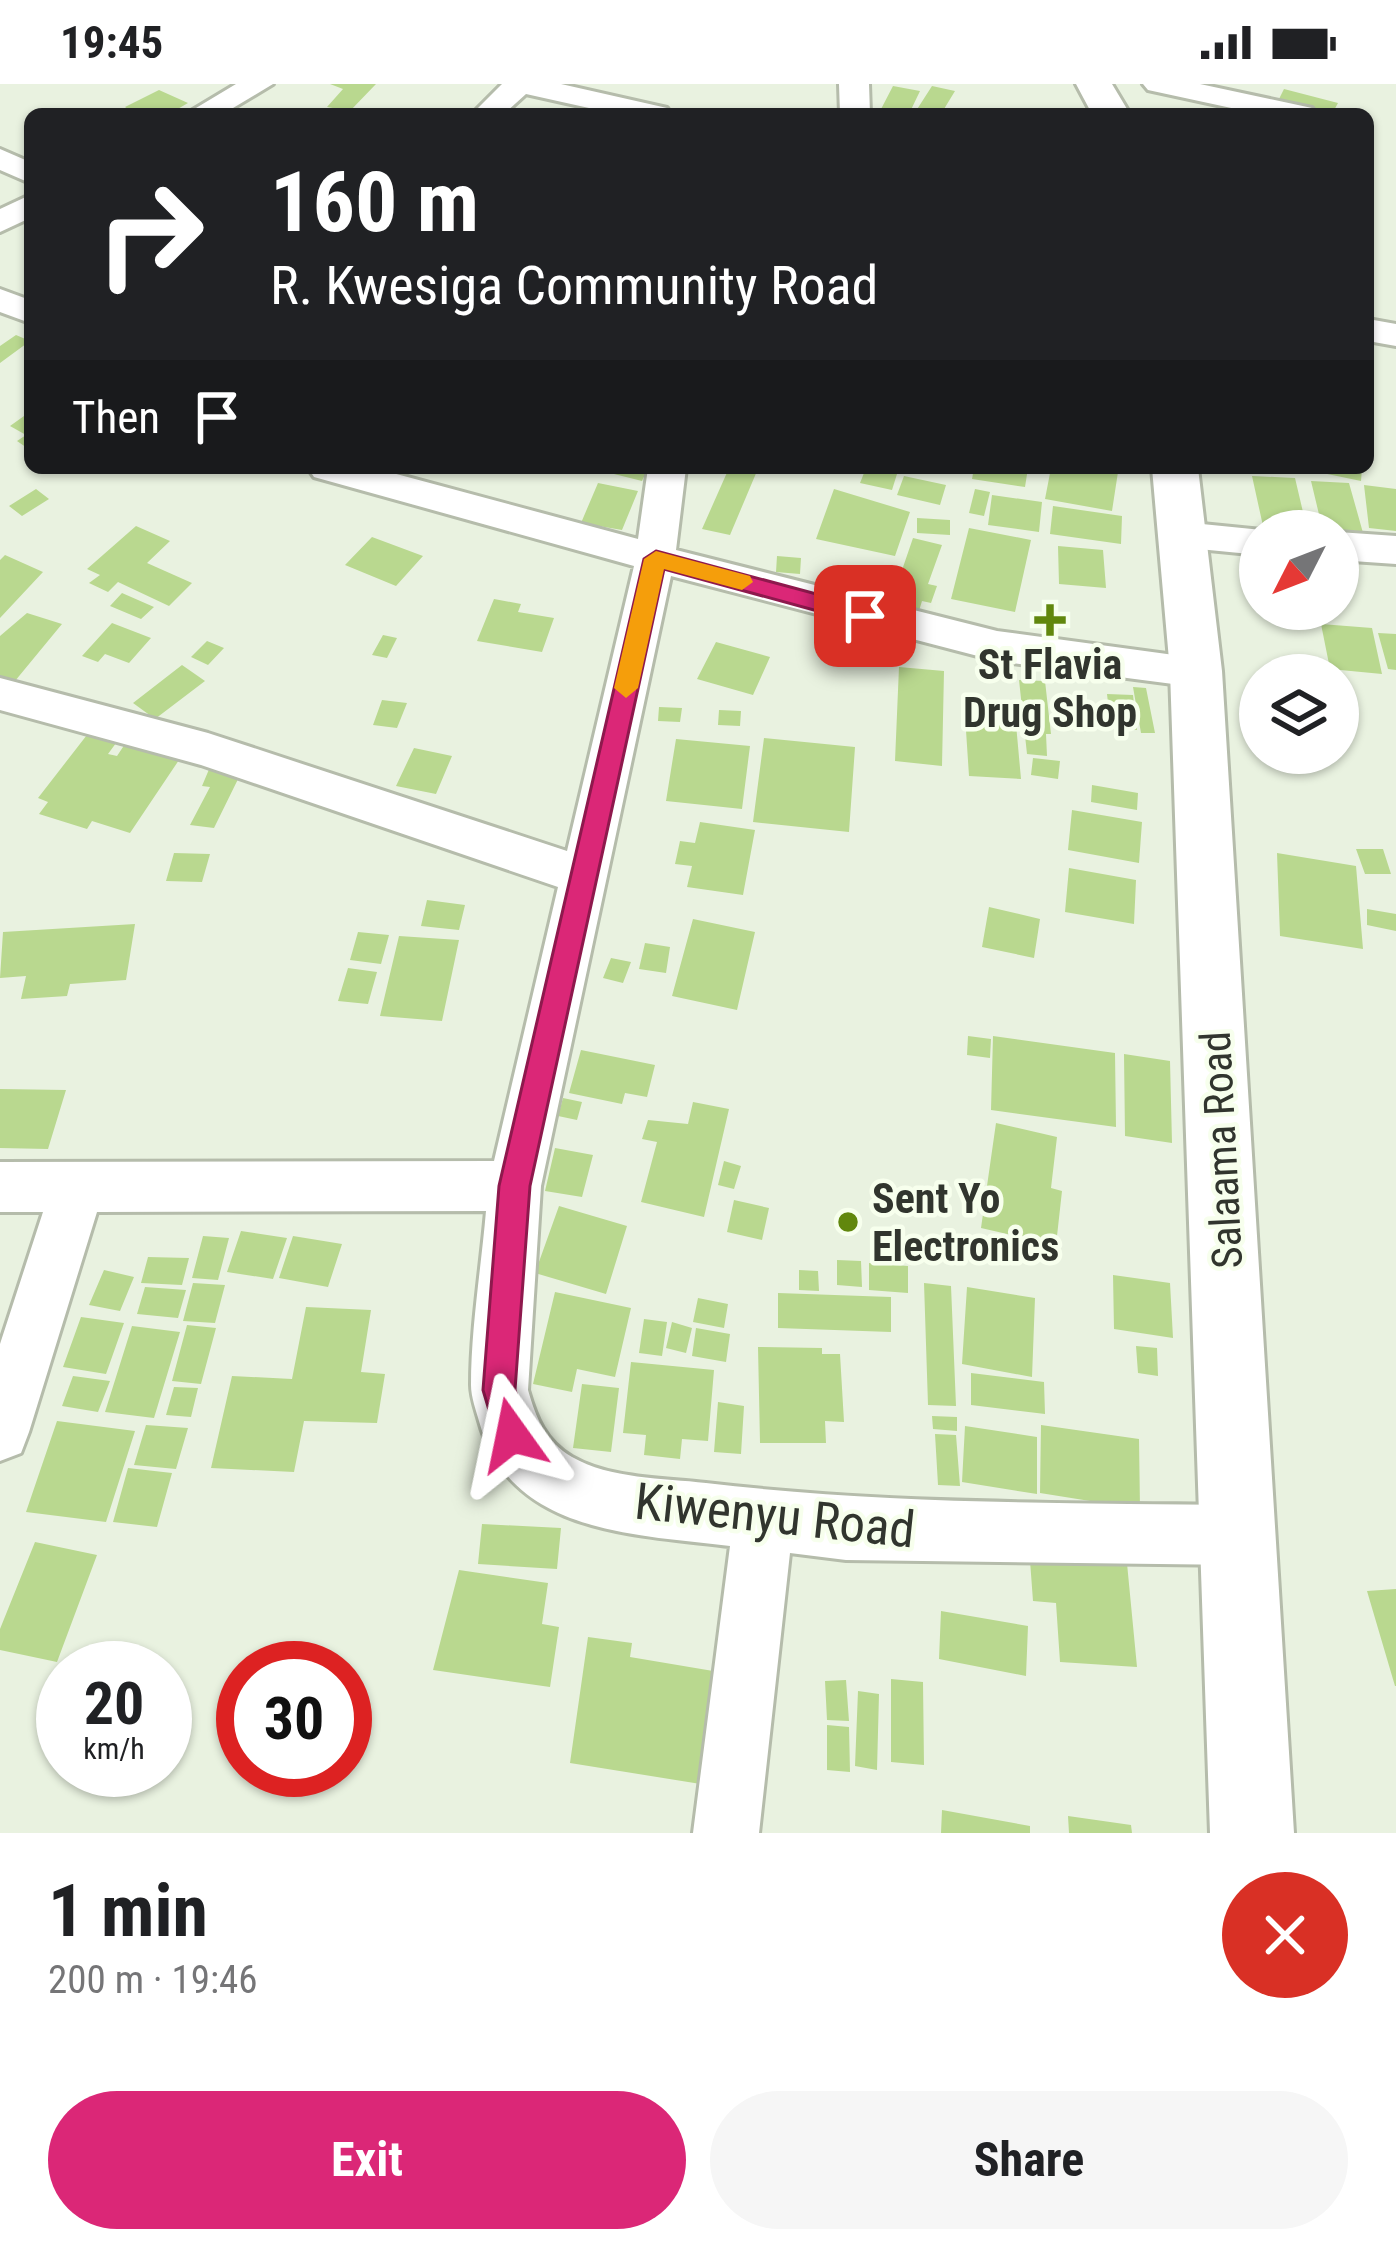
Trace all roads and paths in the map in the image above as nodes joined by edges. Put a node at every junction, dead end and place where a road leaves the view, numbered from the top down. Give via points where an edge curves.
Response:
1 (258, 84) edge
2 (520, 84) edge
3 (1159, 84) edge
4 (212, 108) edge
5 (494, 108) edge
6 (629, 108) edge
7 (1273, 108) edge
8 (349, 474) edge
9 (666, 474) edge
10 (1176, 474) edge
11 (1182, 536) junction
12 (1239, 540) edge
13 (1359, 548) edge
14 (1396, 550) edge
15 (656, 559) junction
16 (1196, 671) junction
17 (0, 694) edge
18 (584, 876) junction
19 (514, 1186) junction
20 (0, 1187) edge
21 (77, 1187) junction
22 (0, 1432) edge
23 (764, 1520) junction
24 (1240, 1535) junction
25 (726, 1833) edge
26 (1252, 1833) edge

1 - 4 street
2 - 5 street
2 - 6 street
3 - 7 street
8 - 15 street
9 - 15 street, Kiwenyu Road
10 - 11 main road, Salaama Road
11 - 12 street
11 - 16 main road, Salaama Road
13 - 14 street
15 - 16 street via 997,646
15 - 18 street, Kiwenyu Road
16 - 24 main road, Salaama Road
17 - 18 street via 208,750
18 - 19 street, Kiwenyu Road
19 - 21 street
19 - 23 street, Kiwenyu Road via 499,1390 512,1435 532,1465 562,1485 622,1503
20 - 21 street
21 - 22 street
23 - 24 street, Kiwenyu Road via 846,1530
23 - 25 street
24 - 26 main road, Salaama Road

